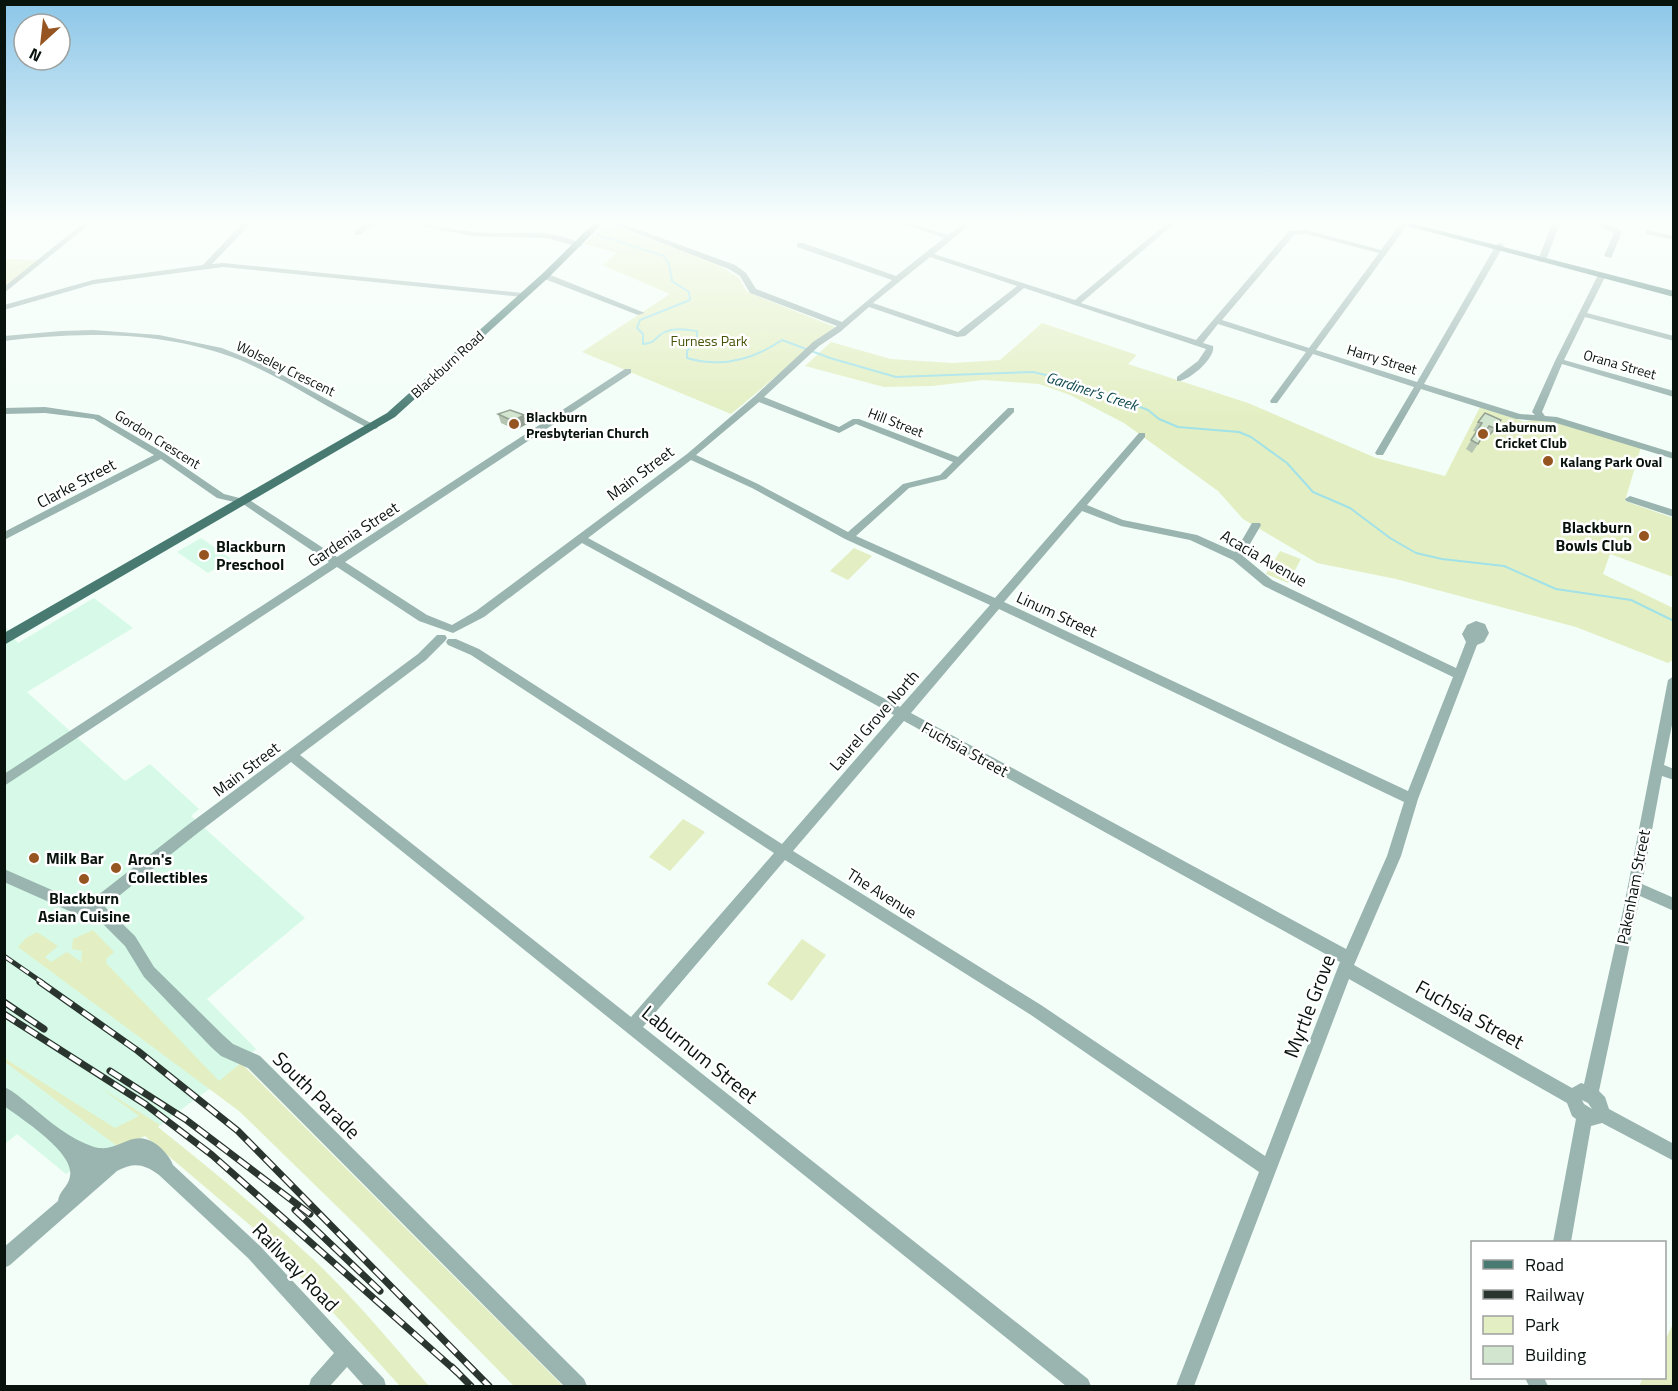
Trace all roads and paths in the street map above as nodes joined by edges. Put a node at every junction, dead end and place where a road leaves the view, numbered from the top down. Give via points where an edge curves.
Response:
1 (69, 289) edge
2 (462, 289) edge
3 (530, 289) edge
4 (579, 289) edge
5 (752, 289) edge
6 (886, 289) edge
7 (1018, 289) edge
8 (1035, 289) edge
9 (1093, 289) edge
10 (1244, 289) edge
11 (1355, 289) edge
12 (1474, 289) edge
13 (1595, 289) edge
14 (523, 295) junction
15 (1076, 303) junction
16 (868, 304) junction
17 (4, 308) edge
18 (641, 313) dead end
19 (1581, 314) junction
20 (1216, 321) junction
21 (840, 328) junction
22 (4, 339) edge
23 (1674, 339) edge
24 (1198, 343) junction
25 (1310, 351) junction
26 (1559, 360) junction
27 (628, 371) dead end
28 (1180, 379) dead end
29 (1418, 385) junction
30 (1674, 394) edge
31 (758, 398) junction
32 (1274, 400) dead end
33 (1011, 410) dead end
34 (4, 411) edge
35 (1541, 417) junction
36 (373, 427) junction
37 (1142, 435) dead end
38 (1380, 453) dead end
39 (161, 455) junction
40 (690, 456) junction
41 (1674, 456) edge
42 (959, 460) junction
43 (221, 496) junction
44 (1630, 499) dead end
45 (239, 503) junction
46 (1079, 506) junction
47 (1674, 514) edge
48 (1256, 525) dead end
49 (4, 537) edge
50 (849, 537) junction
51 (581, 538) junction
52 (175, 542) junction
53 (1237, 557) junction
54 (339, 563) junction
55 (996, 603) junction
56 (451, 636) junction
57 (4, 640) edge
58 (1472, 642) dead end
59 (1458, 674) junction
60 (1674, 680) edge
61 (902, 714) junction
62 (295, 759) junction
63 (1656, 767) junction
64 (1674, 775) edge
65 (4, 782) edge
66 (1411, 799) junction
67 (782, 851) junction
68 (4, 875) edge
69 (1634, 887) junction
70 (1674, 905) edge
71 (90, 908) junction
72 (1348, 964) junction
73 (632, 1028) junction
74 (1590, 1094) junction
75 (4, 1095) edge
76 (1573, 1096) junction
77 (1593, 1115) junction
78 (1674, 1153) edge
79 (118, 1157) junction
80 (90, 1163) junction
81 (1268, 1168) junction
82 (78, 1191) junction
83 (1562, 1241) edge
84 (4, 1259) edge
85 (347, 1353) junction
86 (318, 1386) edge
87 (377, 1386) edge
88 (577, 1386) edge
89 (1081, 1386) edge
90 (1185, 1386) edge

1 - 17 street
2 - 14 street
3 - 14 main road, Blackburn Road
4 - 18 street
5 - 21 street
6 - 16 street, Main Street
7 - 16 street via 957,335
8 - 15 street
9 - 15 street
10 - 20 street
11 - 25 street
12 - 29 street
13 - 19 street
14 - 36 main road, Blackburn Road
15 - 24 street
16 - 21 street, Main Street
19 - 23 street
19 - 26 street
20 - 24 street
20 - 25 street, Harry Street
21 - 31 street, Main Street
22 - 36 street, Wolseley Crescent via 96,334 198,344 250,362
24 - 28 street via 1210,348 1210,352
25 - 29 street, Harry Street
25 - 32 street
26 - 30 street, Orana Street
26 - 35 street via 1537,412
27 - 54 street, Gardenia Street
29 - 35 street, Harry Street via 1519,417
29 - 38 street
31 - 40 street, Main Street
31 - 42 street, Hill Street via 839,430 856,421
33 - 42 street
34 - 39 street, Gordon Crescent via 45,410 96,417
35 - 41 street, Harry Street
36 - 45 main road, Blackburn Road
37 - 46 street, Laurel Grove North
39 - 43 street, Gordon Crescent
39 - 49 street, Clarke Street
40 - 50 street, Linum Street
40 - 51 street, Main Street
42 - 50 street via 943,477 906,486
43 - 45 street, Gordon Crescent
43 - 45 street via 226,505
44 - 47 street
45 - 52 main road, Blackburn Road
45 - 52 main road, Blackburn Road
45 - 54 street, The Avenue
46 - 53 street, Acacia Avenue via 1121,523 1193,537
46 - 55 street, Laurel Grove North
48 - 53 street
50 - 55 street, Linum Street
51 - 56 street, Main Street
51 - 61 street, Fuchsia Street
52 - 57 main road, Blackburn Road
53 - 59 street, Acacia Avenue via 1268,583
54 - 56 street, The Avenue
54 - 65 street, Gardenia Street
55 - 61 street, Laurel Grove North
55 - 66 street, Linum Street
56 - 62 street, Main Street
56 - 67 street, The Avenue
58 - 59 street, Myrtle Grove
59 - 66 street, Myrtle Grove
60 - 63 street, Pakenham Street
61 - 67 street, Laurel Grove North
61 - 72 street, Fuchsia Street
62 - 71 street, Main Street
62 - 73 street, Laburnum Street
63 - 64 street
63 - 69 street, Pakenham Street
66 - 72 street, Myrtle Grove via 1394,856
67 - 73 street, Laurel Grove North
67 - 81 street, The Avenue via 1036,1010
68 - 71 street, South Parade via 76,907
69 - 70 street
69 - 74 street, Pakenham Street
71 - 88 street, South Parade via 99,910 130,941 149,972 217,1041 254,1062
72 - 76 street, Fuchsia Street
72 - 81 street, Myrtle Grove
73 - 89 street, Laburnum Street
74 - 76 street via 1581,1091
74 - 77 street via 1598,1101
75 - 80 street
76 - 77 street via 1575,1107
77 - 78 street
77 - 83 street
79 - 80 street
79 - 82 street
79 - 85 street, Railway Road via 148,1158 179,1182 254,1252
80 - 82 street via 80,1173
81 - 90 street, Myrtle Grove
82 - 84 street
85 - 86 street
85 - 87 street, Railway Road

